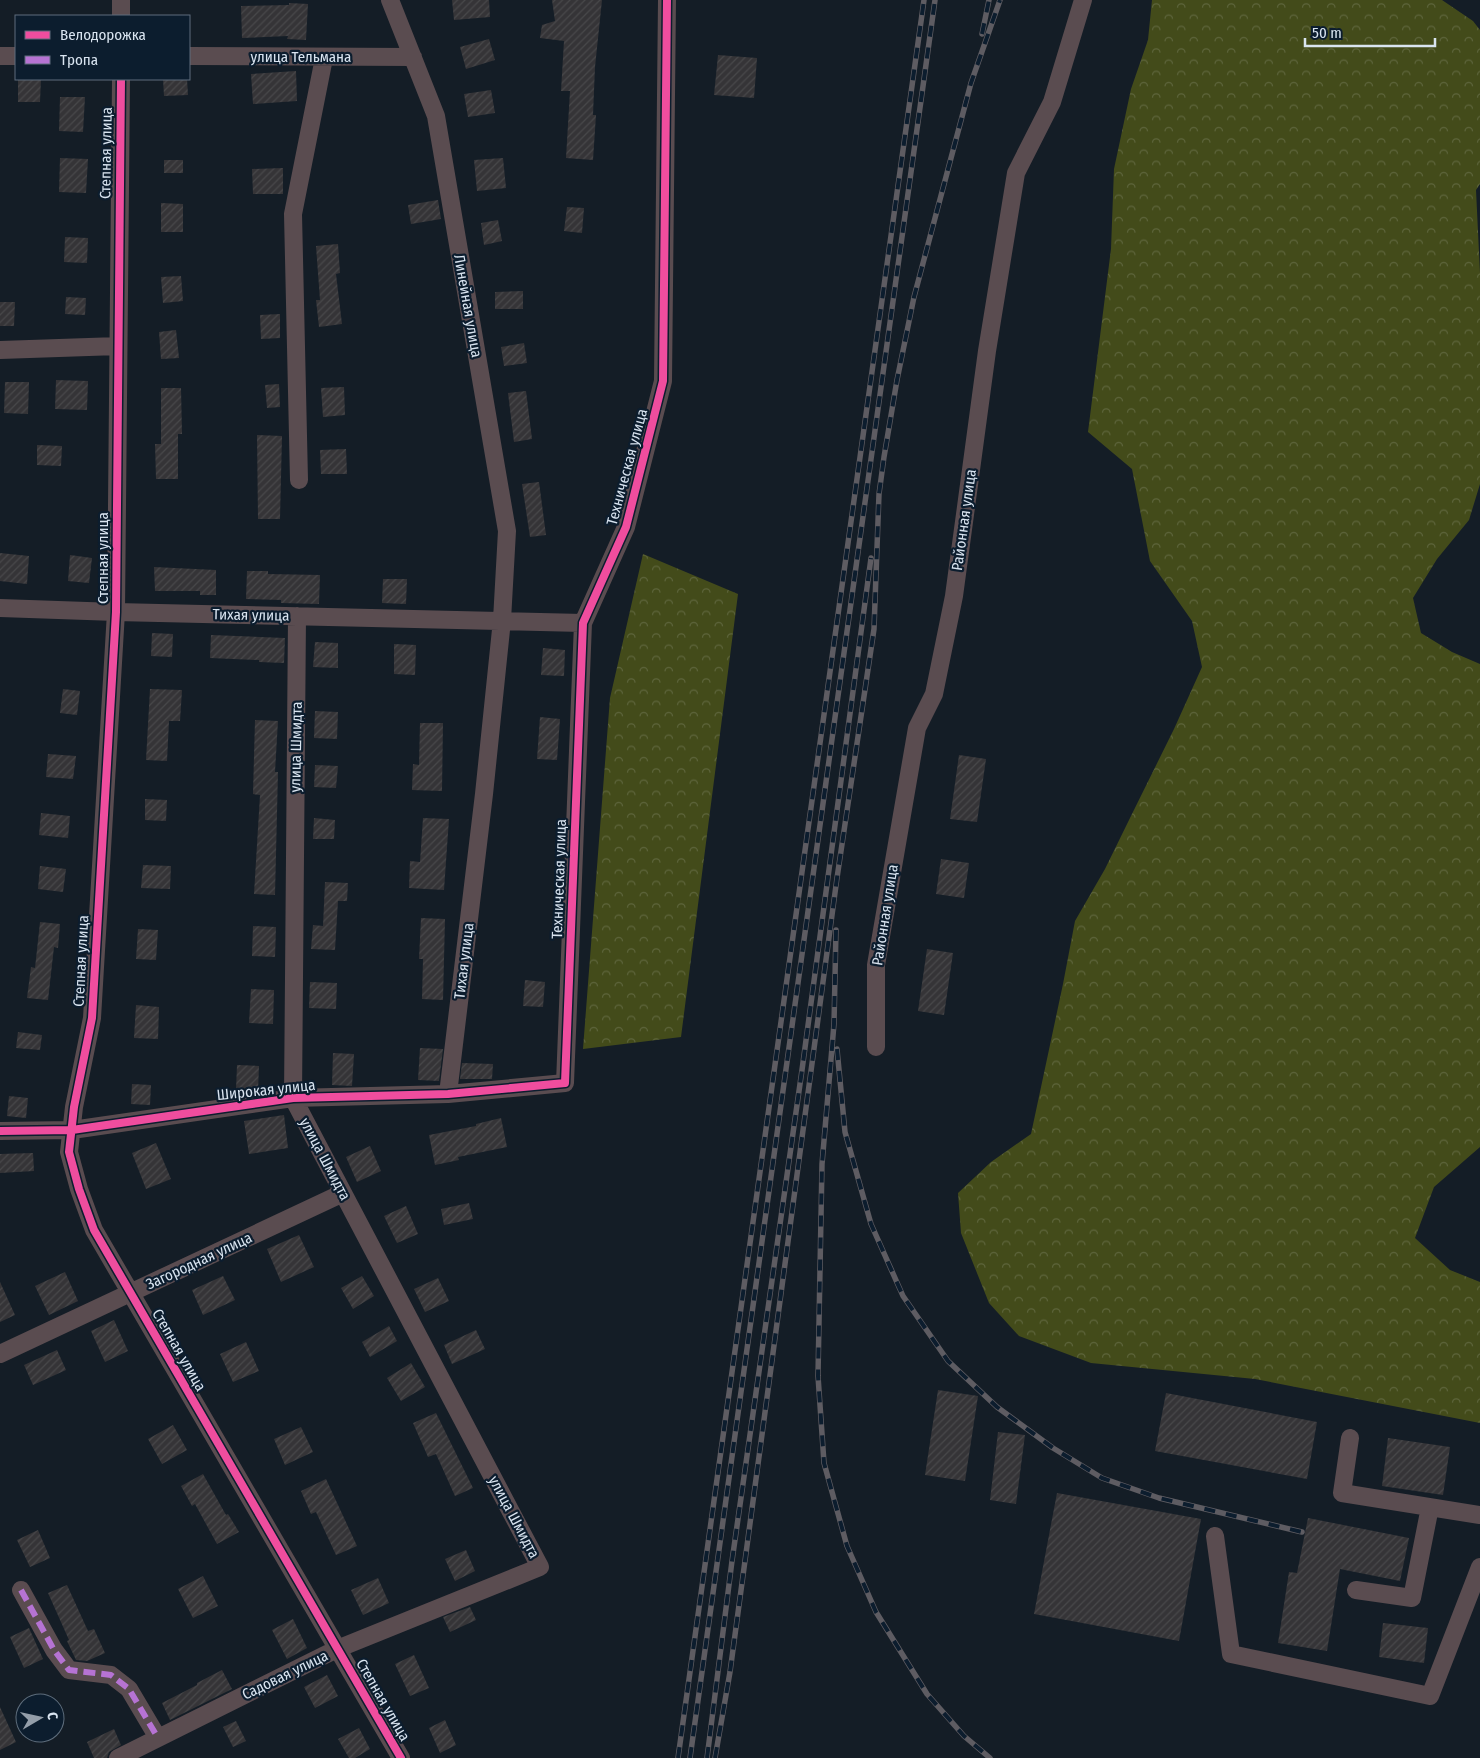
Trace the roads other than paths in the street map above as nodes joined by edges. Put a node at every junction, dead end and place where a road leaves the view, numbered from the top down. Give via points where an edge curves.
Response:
1 (121, 0) edge
2 (390, 0) edge
3 (667, 0) edge
4 (1083, 0) edge
5 (121, 15) edge
6 (0, 56) edge
7 (15, 56) edge
8 (190, 56) edge
9 (413, 57) junction
10 (324, 58) junction
11 (121, 80) edge
12 (118, 346) junction
13 (0, 350) edge
14 (299, 480) dead end
15 (0, 608) edge
16 (116, 612) junction
17 (297, 616) junction
18 (502, 620) junction
19 (583, 623) junction
20 (876, 1047) dead end
21 (565, 1083) joint
22 (448, 1094) junction
23 (293, 1098) junction
24 (72, 1130) junction
25 (0, 1131) edge
26 (343, 1193) junction
27 (130, 1292) junction
28 (0, 1354) edge
29 (1350, 1438) dead end
30 (1430, 1507) junction
31 (1480, 1515) edge
32 (1215, 1536) dead end
33 (540, 1567) joint
34 (1480, 1567) edge
35 (21, 1590) dead end
36 (1356, 1590) dead end
37 (337, 1649) junction
38 (158, 1738) junction
39 (118, 1758) edge
40 (400, 1758) edge

1 - 5 street
2 - 9 street, Линейная улица
3 - 19 street, Техническая улица via 664,381 626,527
4 - 20 street, Районная улица via 1052,102 1016,173 987,351 954,596 934,694 917,728 876,965
6 - 7 street
8 - 10 street, улица Тельмана
9 - 10 street, улица Тельмана
9 - 18 street, Линейная улица via 436,116 507,530
10 - 14 street via 293,214
11 - 12 street, Степная улица
12 - 13 street
12 - 16 street, Степная улица
15 - 16 street, Тихая улица
16 - 17 street, Тихая улица
16 - 24 street, Степная улица via 92,1018
17 - 18 street, Тихая улица
17 - 23 street, улица Шмидта
18 - 19 street, Тихая улица
18 - 22 street, Тихая улица
19 - 21 street, Техническая улица
21 - 22 street, Широкая улица
22 - 23 street, Широкая улица
23 - 24 street, Широкая улица
23 - 26 street, улица Шмидта
24 - 25 street, Широкая улица
24 - 27 street, Степная улица via 69,1152 79,1189 94,1230
26 - 27 street, Загородная улица
26 - 33 street, улица Шмидта
27 - 28 street, Загородная улица
27 - 37 street, Степная улица
29 - 30 street via 1342,1493
30 - 31 street
30 - 36 street via 1412,1598
32 - 34 street via 1231,1654 1430,1696
33 - 37 street, Садовая улица
35 - 38 street via 54,1650 69,1670 111,1675 129,1689
37 - 38 street, Садовая улица
37 - 40 street, Степная улица
38 - 39 street, Садовая улица

